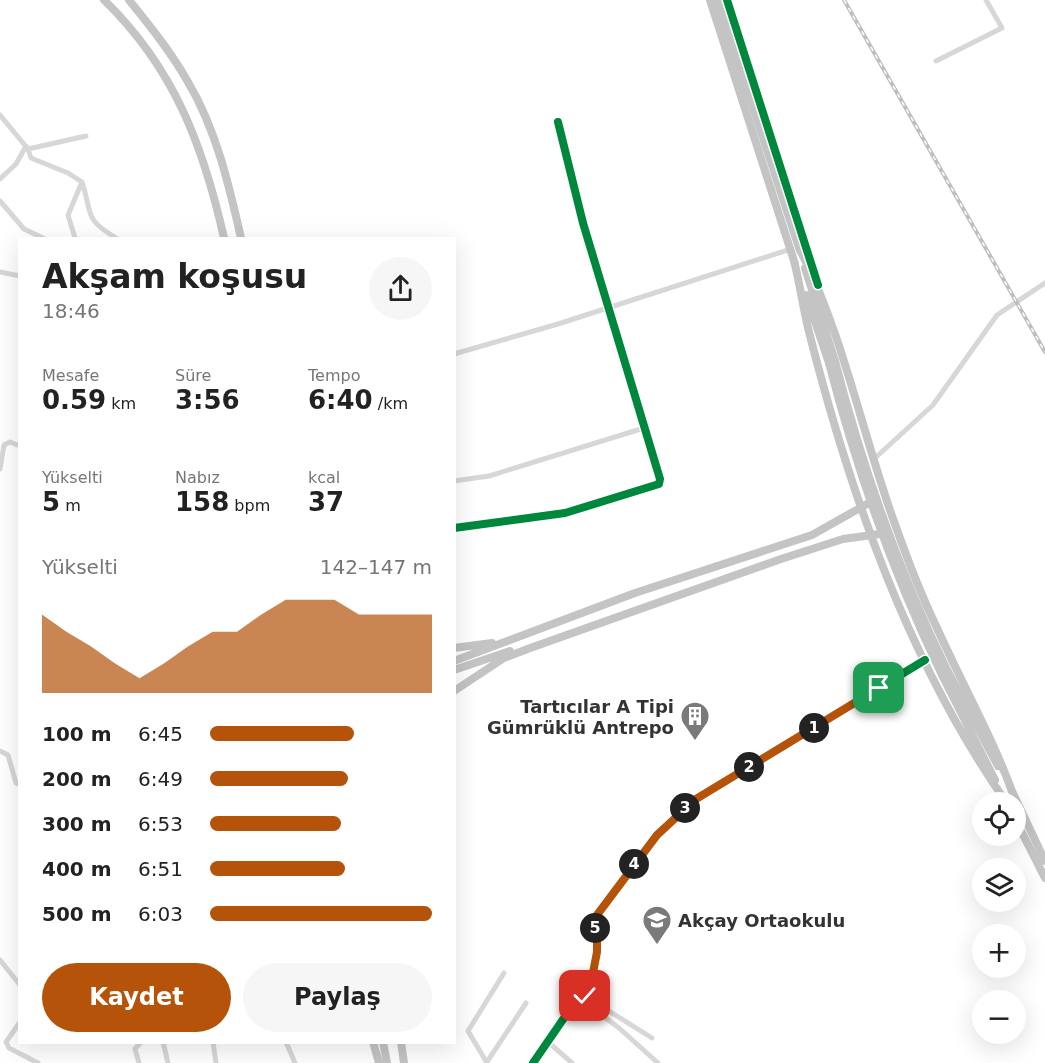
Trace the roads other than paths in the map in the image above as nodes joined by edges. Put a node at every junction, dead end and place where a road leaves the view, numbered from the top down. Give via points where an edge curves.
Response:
1 (104, 0) edge
2 (129, 0) edge
3 (710, 0) edge
4 (718, 0) edge
5 (727, 0) edge
6 (986, 0) edge
7 (936, 61) dead end
8 (0, 115) edge
9 (558, 122) dead end
10 (86, 136) dead end
11 (27, 147) junction
12 (0, 179) edge
13 (82, 183) junction
14 (0, 201) edge
15 (41, 237) edge
16 (75, 237) edge
17 (114, 237) edge
18 (224, 237) edge
19 (241, 237) edge
20 (795, 248) junction
21 (794, 261) junction
22 (0, 272) edge
23 (18, 276) edge
24 (1045, 283) edge
25 (818, 285) junction
26 (609, 307) junction
27 (456, 353) edge
28 (832, 362) junction
29 (644, 428) junction
30 (2, 443) edge
31 (18, 445) edge
32 (874, 459) junction
33 (0, 469) edge
34 (456, 482) edge
35 (887, 504) junction
36 (860, 508) junction
37 (456, 528) edge
38 (896, 528) junction
39 (870, 536) junction
40 (636, 612) junction
41 (551, 626) junction
42 (456, 648) edge
43 (456, 660) edge
44 (925, 660) junction
45 (456, 669) edge
46 (945, 673) junction
47 (456, 690) edge
48 (0, 751) edge
49 (18, 784) edge
50 (999, 792) edge
51 (1001, 792) edge
52 (1012, 792) edge
53 (1012, 792) edge
54 (1026, 821) edge
55 (1026, 841) edge
56 (1045, 861) edge
57 (1045, 878) edge
58 (0, 960) edge
59 (504, 973) dead end
60 (18, 982) edge
61 (584, 998) junction
62 (526, 1003) dead end
63 (18, 1025) edge
64 (652, 1038) dead end
65 (547, 1041) junction
66 (139, 1044) edge
67 (163, 1044) edge
68 (213, 1044) edge
69 (287, 1044) edge
70 (374, 1044) edge
71 (383, 1044) edge
72 (400, 1044) edge
73 (39, 1063) edge
74 (139, 1063) edge
75 (168, 1063) edge
76 (216, 1063) edge
77 (295, 1063) edge
78 (379, 1063) edge
79 (387, 1063) edge
80 (405, 1063) edge
81 (487, 1063) edge
82 (533, 1063) edge
83 (572, 1063) edge
84 (658, 1063) edge

1 - 18 highway via 145,48 175,92 196,135
2 - 19 highway via 189,83 210,128
3 - 20 highway
4 - 20 highway
5 - 25 street
6 - 7 street via 1002,28
8 - 11 street
9 - 26 street
10 - 11 street
11 - 12 street
11 - 13 street via 31,158 40,164 68,173
13 - 16 street via 68,215
13 - 17 street via 93,223
14 - 15 street via 24,229
20 - 21 highway
20 - 25 highway
20 - 26 street
20 - 28 highway
21 - 28 highway
21 - 36 highway via 808,328
22 - 23 street
24 - 32 street via 997,315 933,405
25 - 32 highway
26 - 27 street
26 - 29 street
28 - 46 highway, bridge via 881,514
29 - 34 street via 489,476
29 - 37 street via 660,479 654,487 565,513
30 - 31 street
30 - 33 street
32 - 35 highway
35 - 36 highway via 879,502
35 - 38 highway
36 - 39 highway
36 - 41 highway via 812,535 635,593
38 - 39 highway
38 - 53 highway via 923,599 989,731
39 - 40 highway via 843,539 781,559
39 - 44 highway
40 - 45 highway via 586,624
40 - 47 highway via 504,658
41 - 42 highway via 483,645
41 - 43 highway
44 - 50 highway via 975,758
44 - 61 street via 704,794 657,835 597,915 597,952
46 - 51 highway
46 - 52 highway
48 - 49 street via 8,755
54 - 56 highway
55 - 57 highway
58 - 60 street
59 - 81 street via 468,1031
61 - 64 street
61 - 65 street
61 - 84 street
62 - 81 street
63 - 73 street via 6,1042 9,1048
65 - 82 street
65 - 83 street
66 - 74 street via 135,1049
67 - 75 street
68 - 76 street
69 - 77 street
70 - 78 highway
71 - 79 highway
72 - 80 highway

